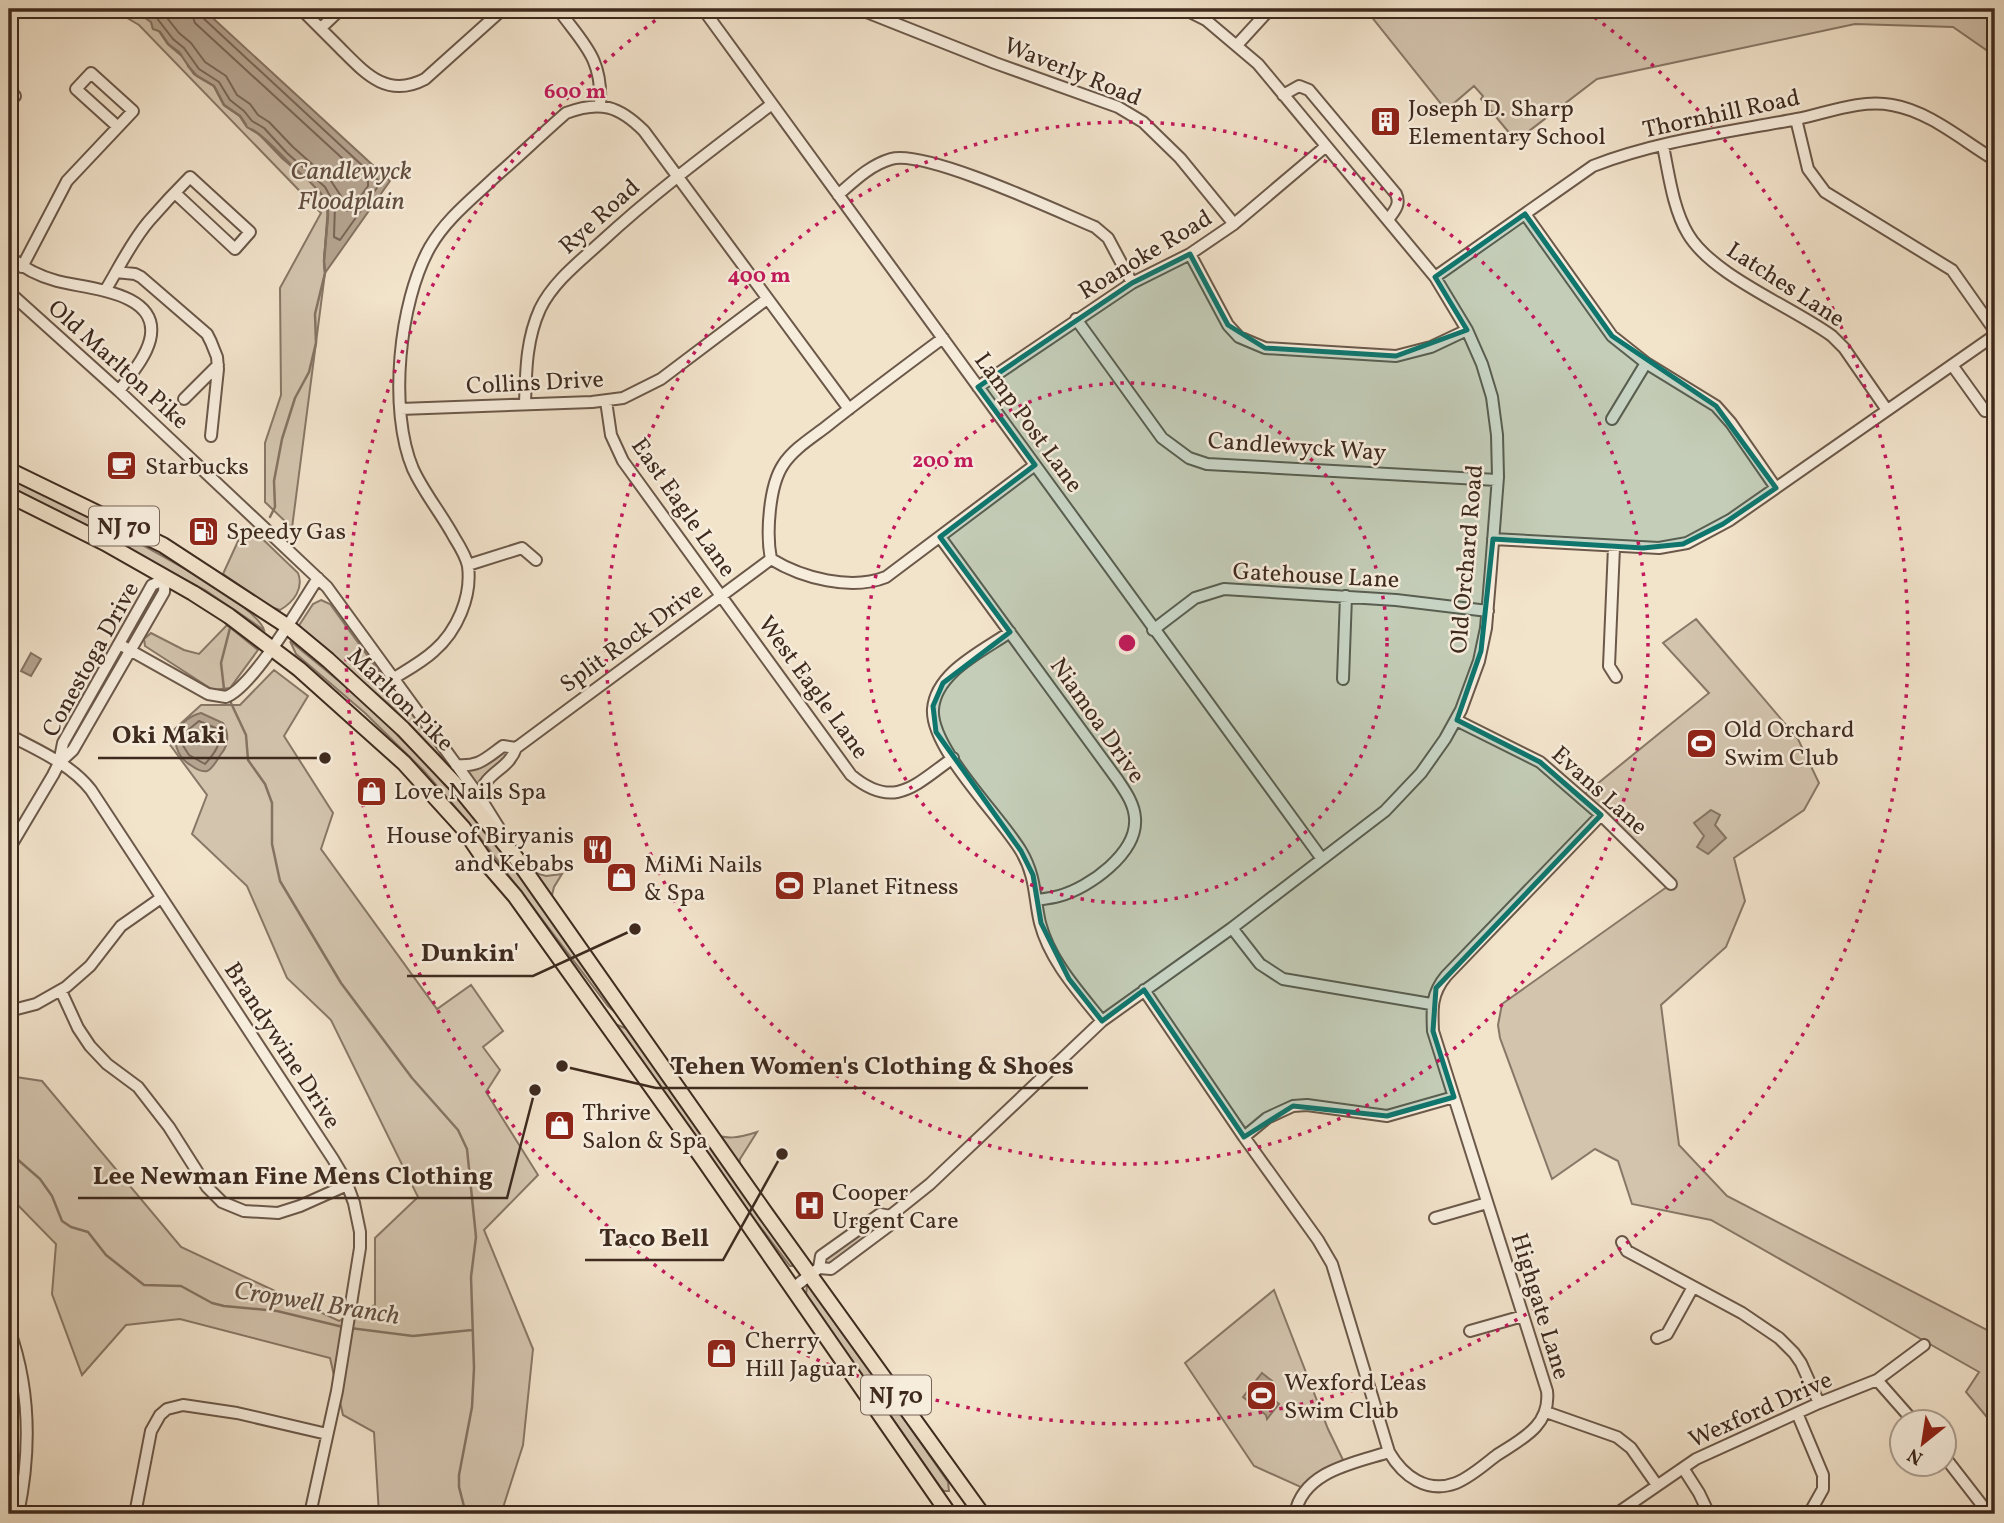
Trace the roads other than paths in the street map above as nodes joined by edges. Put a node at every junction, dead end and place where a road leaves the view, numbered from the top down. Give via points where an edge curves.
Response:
1 (301, 9) edge
2 (341, 9) edge
3 (503, 9) edge
4 (558, 9) edge
5 (703, 9) edge
6 (859, 9) edge
7 (1184, 9) edge
8 (1270, 9) edge
9 (321, 28) junction
10 (1237, 45) junction
11 (9, 90) edge
12 (1288, 91) junction
13 (9, 102) edge
14 (772, 104) junction
15 (600, 106) junction
16 (1796, 119) junction
17 (118, 127) junction
18 (1663, 146) junction
19 (1325, 147) junction
20 (1995, 160) edge
21 (678, 176) junction
22 (175, 193) junction
23 (838, 195) junction
24 (1525, 214) junction
25 (1388, 220) junction
26 (1234, 224) junction
27 (1190, 254) junction
28 (9, 256) edge
29 (22, 267) junction
30 (117, 272) junction
31 (1435, 276) junction
32 (1132, 283) junction
33 (105, 291) junction
34 (9, 292) edge
35 (767, 299) junction
36 (1076, 319) junction
37 (1467, 330) junction
38 (1995, 333) edge
39 (943, 338) junction
40 (1646, 363) junction
41 (218, 365) junction
42 (1952, 365) junction
43 (978, 387) junction
44 (119, 391) junction
45 (184, 399) dead end
46 (606, 401) junction
47 (525, 404) junction
48 (400, 409) junction
49 (849, 409) junction
50 (1887, 410) junction
51 (1985, 411) dead end
52 (1612, 419) dead end
53 (211, 436) dead end
54 (1035, 466) junction
55 (9, 470) edge
56 (1497, 480) junction
57 (1776, 488) junction
58 (9, 495) edge
59 (940, 537) junction
60 (1493, 538) junction
61 (1614, 547) junction
62 (536, 559) dead end
63 (771, 559) junction
64 (468, 565) junction
65 (318, 578) junction
66 (164, 579) junction
67 (721, 596) junction
68 (1346, 596) junction
69 (1488, 611) junction
70 (287, 626) junction
71 (1153, 630) junction
72 (1010, 632) junction
73 (119, 644) junction
74 (272, 649) junction
75 (131, 651) junction
76 (1616, 677) dead end
77 (394, 678) junction
78 (1343, 679) dead end
79 (1456, 720) junction
80 (9, 735) edge
81 (516, 748) junction
82 (953, 758) junction
83 (58, 763) junction
84 (456, 765) junction
85 (479, 796) junction
86 (1601, 815) junction
87 (9, 849) edge
88 (516, 858) junction
89 (1322, 859) junction
90 (1671, 884) dead end
91 (161, 898) junction
92 (1037, 900) junction
93 (1232, 928) junction
94 (1144, 990) junction
95 (61, 991) junction
96 (593, 1004) junction
97 (1431, 1004) junction
98 (9, 1011) edge
99 (1102, 1021) junction
100 (634, 1027) junction
101 (1454, 1097) junction
102 (1244, 1137) junction
103 (347, 1185) junction
104 (1487, 1203) junction
105 (890, 1216) junction
106 (1435, 1218) dead end
107 (1622, 1242) dead end
108 (815, 1271) junction
109 (1693, 1287) junction
110 (793, 1288) junction
111 (1523, 1316) junction
112 (9, 1329) edge
113 (1471, 1331) dead end
114 (1657, 1338) dead end
115 (1924, 1345) dead end
116 (1877, 1380) junction
117 (1819, 1403) junction
118 (1902, 1408) edge
119 (1546, 1412) junction
120 (1797, 1413) junction
121 (327, 1434) junction
122 (1389, 1452) junction
123 (1683, 1468) junction
124 (1958, 1474) edge
125 (1657, 1485) junction
126 (18, 1514) edge
127 (135, 1514) edge
128 (310, 1514) edge
129 (949, 1514) edge
130 (982, 1514) edge
131 (1295, 1514) edge
132 (1616, 1514) edge
133 (1709, 1514) edge
134 (1809, 1514) edge
135 (1989, 1514) edge

1 - 9 street
2 - 9 street
3 - 9 street via 414,85 376,80
4 - 15 street via 598,67
5 - 14 street, Lamp Post Lane
6 - 26 street, Waverly Road via 1118,107 1143,122 1180,158
7 - 10 street, Old Orchard Road
8 - 10 street
10 - 12 street, Old Orchard Road
11 - 13 street via 15,96
12 - 19 street, Old Orchard Road
12 - 25 street via 1299,86 1309,90 1396,194 1397,208
14 - 21 street, Rye Road
14 - 23 street, Lamp Post Lane
15 - 21 street via 631,119
15 - 48 street via 566,113 438,235 410,299
16 - 18 street, Thornhill Road
16 - 20 street, Thornhill Road via 1867,104 1893,105 1922,115
16 - 38 street via 1808,169 1825,192 1952,270
17 - 17 street via 76,89 92,73 133,111
17 - 29 street via 67,181
18 - 24 street, Thornhill Road via 1593,166
18 - 50 street, Latches Lane via 1680,215 1698,248 1717,266 1832,336
19 - 25 street, Old Orchard Road
19 - 26 street, Roanoke Road
21 - 35 street
21 - 47 street, Rye Road via 647,199 553,289 531,331
22 - 22 street via 190,177 250,232 235,249
22 - 30 street via 148,222
23 - 32 street via 875,165 892,158 933,163 1095,227 1108,238
23 - 39 street, Lamp Post Lane
24 - 31 street, Thornhill Road
24 - 40 street via 1612,337
25 - 31 street, Old Orchard Road
26 - 27 street, Roanoke Road
27 - 32 street, Roanoke Road
27 - 37 street via 1228,325 1239,337 1265,348 1396,356 1431,347
28 - 29 street
29 - 33 street via 47,278
30 - 33 street
30 - 41 street via 141,277 207,334
31 - 37 street, Old Orchard Road
32 - 36 street, Roanoke Road
33 - 44 street via 131,299 151,329 145,352
34 - 44 street, Old Marlton Pike
35 - 46 street, Collins Drive via 661,379 623,398
35 - 49 street
36 - 43 street, Roanoke Road
36 - 56 street, Candlewyck Way via 1163,438 1189,458 1207,464
37 - 56 street, Old Orchard Road via 1494,409
38 - 42 street
39 - 43 street, Lamp Post Lane
39 - 49 street
40 - 52 street
40 - 57 street via 1716,406
41 - 45 street
41 - 53 street
42 - 50 street
42 - 51 street
43 - 54 street, Lamp Post Lane
44 - 65 street, Old Marlton Pike
46 - 47 street, Collins Drive
46 - 67 street, East Eagle Lane via 616,449
47 - 48 street, Collins Drive
48 - 64 street via 413,467
49 - 63 street via 782,466 769,522
50 - 57 street
54 - 59 street
54 - 71 street, Lamp Post Lane
55 - 70 highway, Marlton Pike / NJ 70 via 163,545
56 - 60 street, Old Orchard Road
57 - 61 street via 1687,543
58 - 66 highway, Marlton Pike / NJ 70
59 - 63 street via 886,577 863,583 827,580
59 - 72 street, Niamoa Drive
60 - 61 street
60 - 69 street, Old Orchard Road
61 - 76 street via 1609,666
62 - 64 street via 522,548
63 - 67 street, Split Rock Drive
64 - 77 street via 465,598 454,627 433,652
65 - 70 street
65 - 77 street, Old Marlton Pike via 340,601
66 - 73 street, Conestoga Drive via 152,585
66 - 74 highway, Marlton Pike / NJ 70 via 229,615
66 - 75 street, Conestoga Drive via 164,592
67 - 81 street, Split Rock Drive
67 - 82 street, West Eagle Lane via 851,775 865,787 879,793 908,791
68 - 69 street, Gatehouse Lane
68 - 71 street, Gatehouse Lane via 1224,589 1195,598
68 - 78 street
69 - 79 street, Old Orchard Road via 1477,670
70 - 74 street
70 - 88 highway, Marlton Pike / NJ 70 via 403,729
71 - 89 street, Lamp Post Lane
72 - 82 street via 952,673 937,694 933,706 936,732
72 - 92 street, Niamoa Drive via 1117,779 1135,820 1128,846 1119,858 1077,889
73 - 75 street
73 - 83 street, Conestoga Drive via 63,743
74 - 75 street via 235,692 220,697
74 - 96 highway, Marlton Pike / NJ 70 via 326,691 404,764 463,828
75 - 83 street, Conestoga Drive via 73,750
77 - 84 street, Old Marlton Pike
79 - 86 street, Evans Lane via 1540,762
79 - 89 street, Old Orchard Road via 1401,796
80 - 83 street, Brandywine Drive
81 - 84 street, Split Rock Drive via 503,746 480,764
81 - 85 street, Split Rock Drive via 512,760 483,784
82 - 92 street via 1021,851 1033,875
83 - 87 street, Conestoga Drive
83 - 91 street, Brandywine Drive via 85,781
84 - 85 street, Old Marlton Pike
85 - 88 street, Old Marlton Pike
86 - 90 street, Evans Lane
86 - 97 street via 1442,981
88 - 100 highway, Marlton Pike / NJ 70
89 - 93 street, Old Orchard Road
91 - 95 street via 121,926 90,966
91 - 103 street, Brandywine Drive
92 - 99 street via 1053,956
93 - 94 street, Old Orchard Road
93 - 97 street via 1260,964 1283,979
94 - 99 street, Old Orchard Road
94 - 102 street, Highgate Lane
95 - 98 street
95 - 103 street via 90,1046 138,1087 222,1202 244,1211 278,1213
96 - 100 highway via 610,1020
96 - 110 highway, Marlton Pike / NJ 70
97 - 101 street, Highgate Lane via 1433,1031
99 - 105 street, Old Orchard Road via 930,1184
100 - 108 highway, Marlton Pike / NJ 70
101 - 102 street via 1387,1116 1293,1106 1267,1118
101 - 104 street, Highgate Lane
102 - 122 street, Highgate Lane via 1332,1264
103 - 121 street, Brandywine Drive via 357,1213 360,1248
104 - 106 street
104 - 111 street, Highgate Lane
105 - 108 street, Old Orchard Road via 880,1214 821,1256
105 - 108 street, Old Orchard Road via 890,1226 841,1262
107 - 109 street via 1627,1251
108 - 110 street, Old Orchard Road
108 - 130 highway, Marlton Pike / NJ 70
109 - 114 street via 1667,1334
109 - 117 street via 1779,1338 1801,1363
110 - 129 highway, Marlton Pike / NJ 70
111 - 113 street
111 - 119 street, Highgate Lane via 1546,1391
112 - 126 street via 21,1370 28,1426
115 - 116 street, Wexford Drive
116 - 117 street, Wexford Drive
116 - 118 street
117 - 120 street, Wexford Drive
119 - 122 street, Highgate Lane via 1533,1431 1458,1482 1441,1486 1411,1478
119 - 125 street via 1617,1437 1631,1448
120 - 123 street, Wexford Drive
120 - 134 street via 1821,1471 1823,1489
121 - 127 street via 226,1411 183,1405 167,1409 151,1431
121 - 128 street, Brandywine Drive
122 - 131 street via 1313,1482 1305,1489
123 - 125 street, Wexford Drive
123 - 133 street
124 - 135 street
125 - 132 street, Wexford Drive

